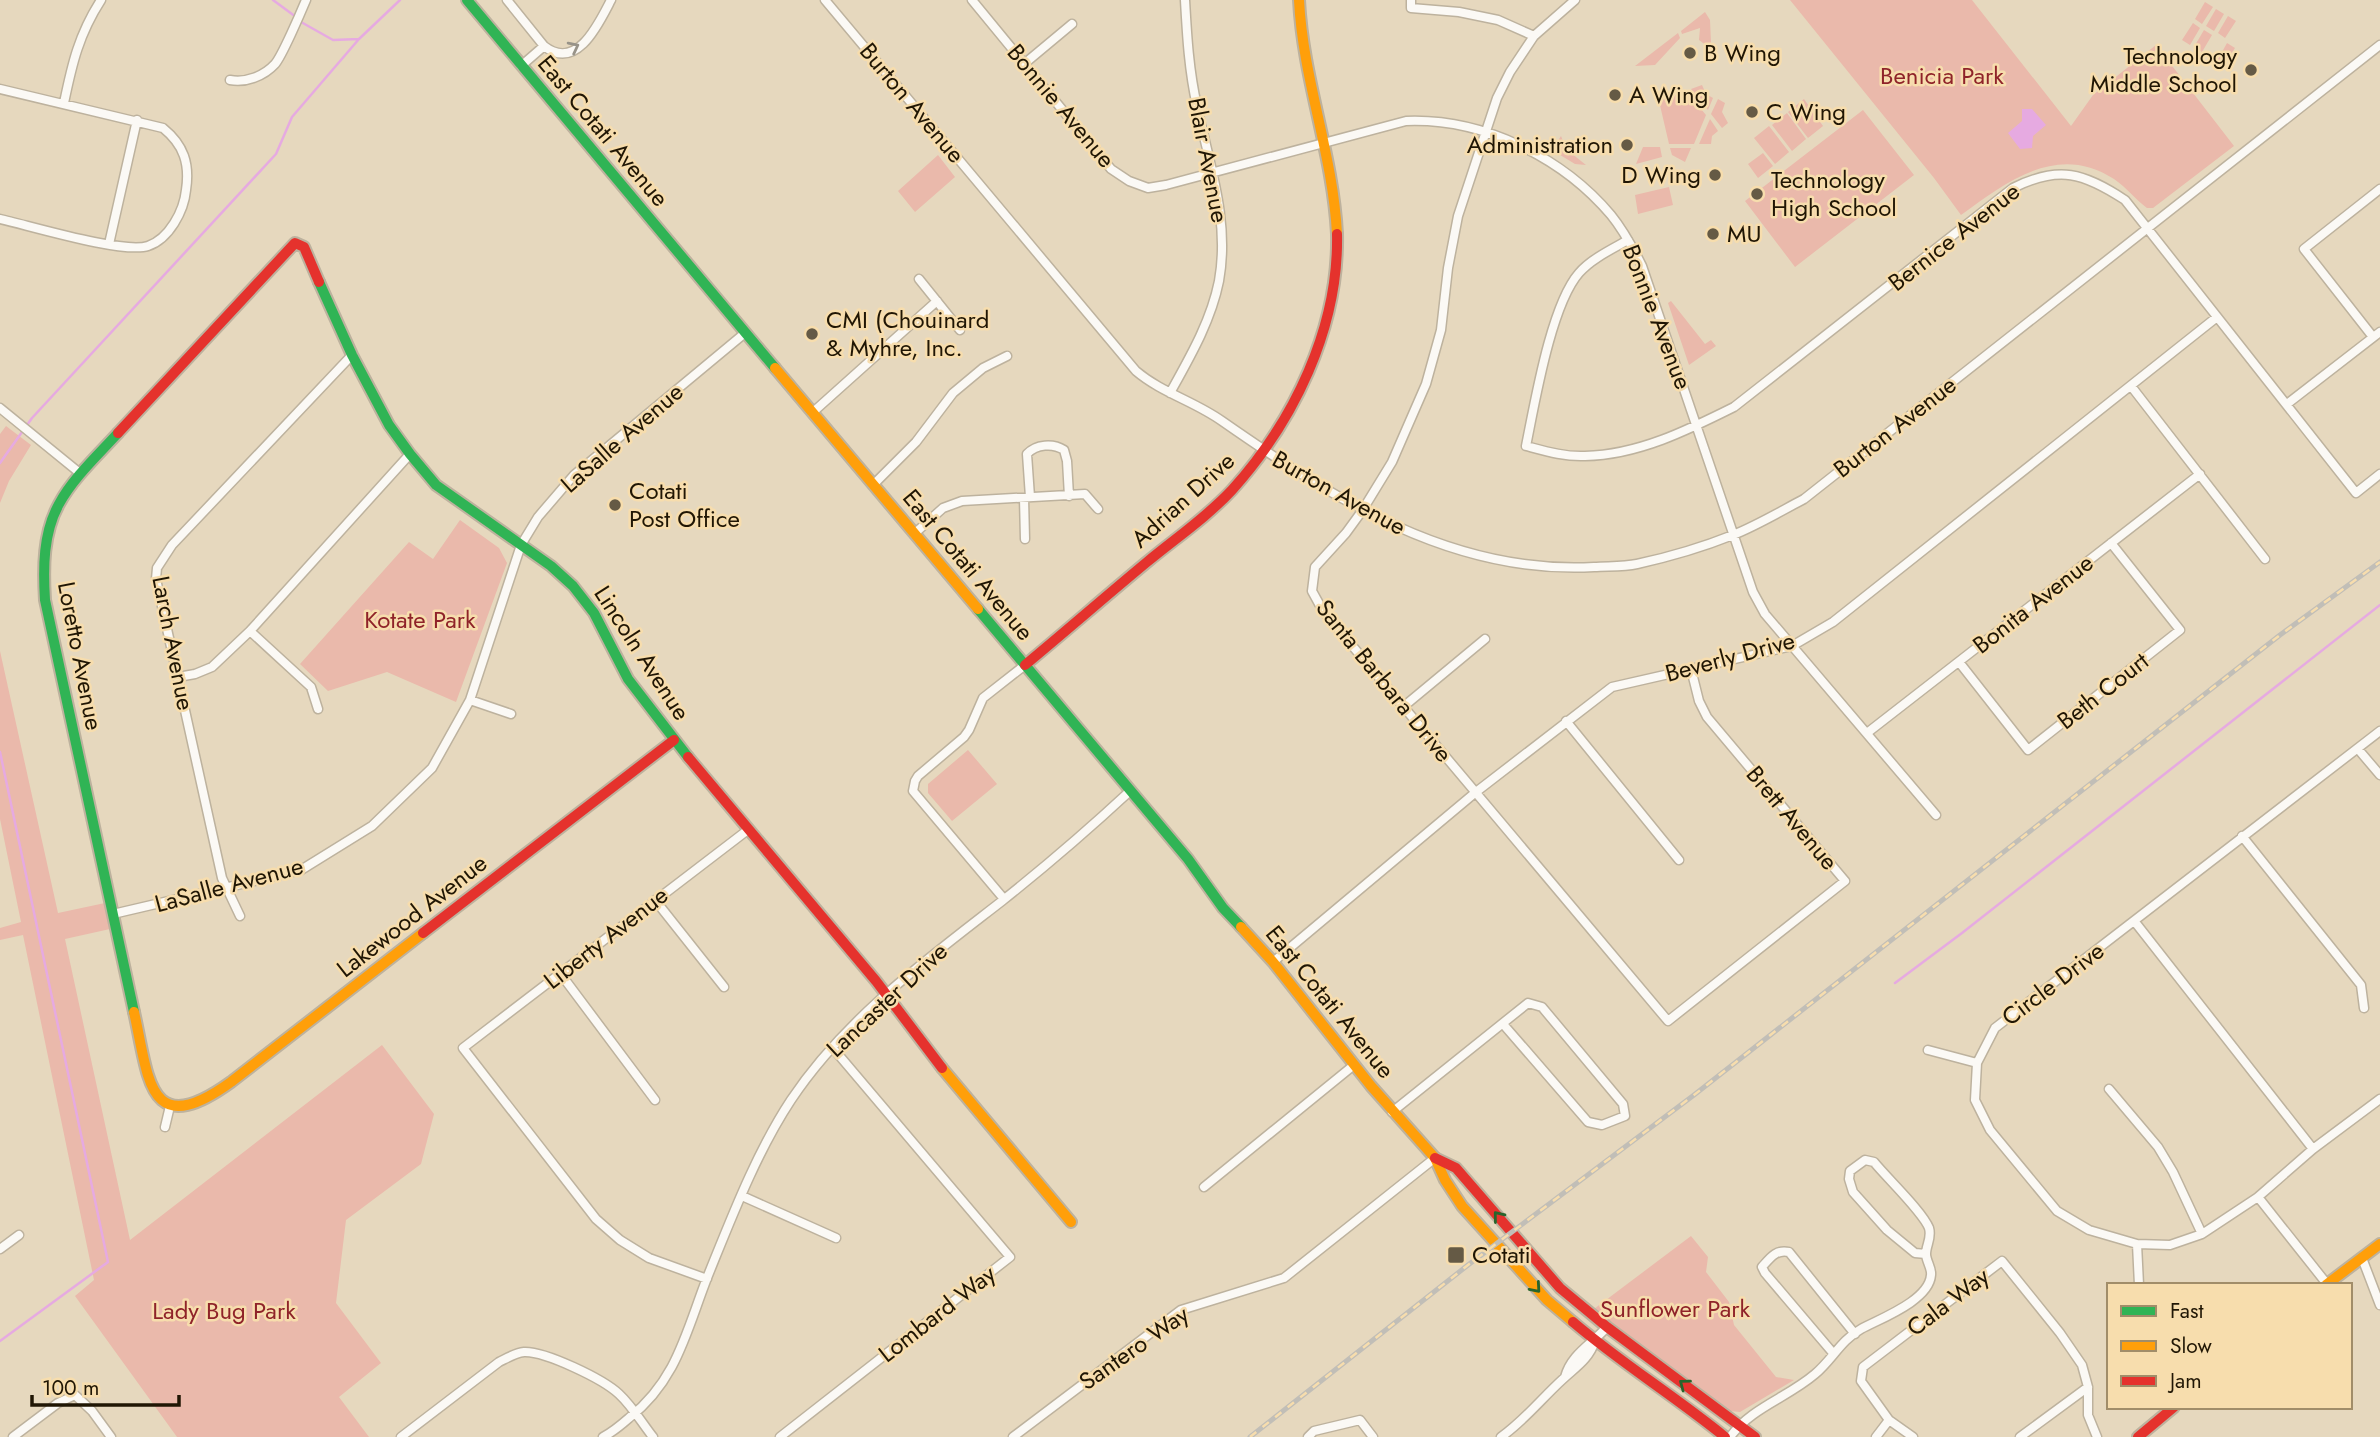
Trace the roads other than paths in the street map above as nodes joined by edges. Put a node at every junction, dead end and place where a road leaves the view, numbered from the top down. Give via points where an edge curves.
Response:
1 (101, 0) edge
2 (467, 0) edge
3 (507, 0) edge
4 (611, 0) edge
5 (825, 0) edge
6 (971, 0) edge
7 (1185, 0) edge
8 (1299, 0) edge
9 (1411, 0) edge
10 (1575, 0) edge
11 (304, 4) edge
12 (1072, 24) dead end
13 (1534, 36) junction
14 (2380, 45) edge
15 (544, 46) junction
16 (1024, 64) junction
17 (521, 66) junction
18 (230, 80) dead end
19 (0, 89) edge
20 (64, 103) junction
21 (137, 120) junction
22 (1485, 132) junction
23 (1324, 142) junction
24 (1214, 173) junction
25 (2380, 189) edge
26 (0, 219) edge
27 (2148, 227) junction
28 (1628, 240) junction
29 (295, 243) joint
30 (109, 244) junction
31 (919, 279) dead end
32 (937, 301) junction
33 (2217, 317) junction
34 (960, 330) dead end
35 (745, 333) junction
36 (2376, 334) edge
37 (352, 355) junction
38 (1007, 356) dead end
39 (2131, 386) junction
40 (1170, 393) junction
41 (2287, 404) junction
42 (0, 408) edge
43 (812, 412) junction
44 (1698, 426) junction
45 (1265, 452) junction
46 (410, 454) junction
47 (80, 474) junction
48 (2200, 474) junction
49 (2380, 474) edge
50 (873, 485) junction
51 (1069, 496) junction
52 (1027, 497) junction
53 (1098, 509) dead end
54 (1362, 511) junction
55 (914, 534) junction
56 (1734, 535) junction
57 (1025, 539) dead end
58 (2111, 543) junction
59 (521, 545) junction
60 (2265, 559) dead end
61 (250, 631) junction
62 (1485, 639) dead end
63 (1792, 646) junction
64 (1959, 662) junction
65 (1025, 665) junction
66 (1691, 669) junction
67 (178, 677) junction
68 (470, 700) junction
69 (1403, 707) junction
70 (318, 709) dead end
71 (511, 714) dead end
72 (1566, 721) junction
73 (2380, 731) edge
74 (1867, 733) junction
75 (674, 740) junction
76 (2358, 749) junction
77 (2380, 775) edge
78 (1130, 791) junction
79 (1476, 792) junction
80 (1936, 815) dead end
81 (749, 829) junction
82 (2242, 836) junction
83 (1679, 859) dead end
84 (225, 889) junction
85 (1004, 899) junction
86 (655, 900) junction
87 (113, 914) junction
88 (240, 916) dead end
89 (2135, 922) junction
90 (1273, 962) junction
91 (561, 973) junction
92 (724, 987) dead end
93 (886, 995) junction
94 (2364, 1008) dead end
95 (1668, 1021) joint
96 (1503, 1024) junction
97 (832, 1047) junction
98 (1928, 1050) dead end
99 (1977, 1063) junction
100 (1353, 1065) junction
101 (2109, 1089) dead end
102 (2380, 1099) edge
103 (655, 1100) dead end
104 (170, 1106) junction
105 (1392, 1112) junction
106 (165, 1127) dead end
107 (2313, 1149) junction
108 (1435, 1158) junction
109 (1204, 1187) dead end
110 (742, 1196) junction
111 (2258, 1197) junction
112 (1071, 1222) dead end
113 (2202, 1234) junction
114 (19, 1235) dead end
115 (836, 1238) dead end
116 (2137, 1244) junction
117 (2380, 1244) edge
118 (0, 1250) edge
119 (1926, 1254) junction
120 (2362, 1258) junction
121 (707, 1279) junction
122 (2140, 1283) edge
123 (2325, 1283) edge
124 (2330, 1283) edge
125 (2380, 1305) edge
126 (1607, 1327) junction
127 (1855, 1334) junction
128 (1595, 1341) junction
129 (1833, 1353) junction
130 (2088, 1387) junction
131 (2172, 1409) edge
132 (635, 1413) junction
133 (1889, 1420) junction
134 (1739, 1425) junction
135 (13, 1437) edge
136 (111, 1437) edge
137 (401, 1437) edge
138 (603, 1437) edge
139 (653, 1437) edge
140 (780, 1437) edge
141 (1013, 1437) edge
142 (1308, 1437) edge
143 (1373, 1437) edge
144 (1502, 1437) edge
145 (1727, 1437) edge
146 (1755, 1437) edge
147 (1876, 1437) edge
148 (1913, 1437) edge
149 (2020, 1437) edge
150 (2097, 1437) edge
151 (2138, 1437) edge

1 - 20 street via 78,41
2 - 17 street, East Cotati Avenue
3 - 15 street
15 -> 4 street via 564,53 590,39
5 - 40 street, Burton Avenue via 1136,371
6 - 16 street, Bonnie Avenue
7 - 24 street, Blair Avenue via 1197,107
8 - 23 street, Adrian Drive via 1304,57
9 - 13 street via 1411,8 1498,20
10 - 13 street, Santa Barbara Drive
11 - 18 street via 275,64 256,78
12 - 16 street
13 - 22 street, Santa Barbara Drive via 1510,72
14 - 27 street, Burton Avenue
15 - 17 street
16 - 24 street, Bonnie Avenue via 1111,169 1129,181 1148,188
17 - 35 street, East Cotati Avenue
19 - 20 street
20 - 21 street
21 - 30 street
21 - 30 street via 163,128 176,139 186,159 185,202 164,237 132,248
22 - 23 street, Bonnie Avenue via 1442,122 1406,121
22 - 28 street, Bonnie Avenue via 1562,170 1598,201
22 - 54 street, Santa Barbara Drive via 1458,216 1441,330 1426,384 1392,463
23 - 24 street, Bonnie Avenue
23 - 45 street, Adrian Drive via 1335,200 1331,297 1319,349 1299,397
24 - 40 street, Blair Avenue via 1222,229 1219,280 1206,325
25 - 36 street via 2304,248
26 - 30 street
27 - 33 street, Bernice Avenue
27 - 44 street, Bernice Avenue via 2125,200 2096,181 2067,174 2029,180 1734,407
27 - 56 street, Burton Avenue via 1804,499
28 - 44 street, Bonnie Avenue via 1650,285
28 - 44 street, Bernice Avenue via 1581,270 1567,289 1526,446 1586,456 1619,452
29 - 37 street, Lincoln Avenue via 304,247
29 - 47 street, Loretto Avenue
31 - 32 street
32 - 34 street
32 - 43 street
33 - 39 street, Beverly Drive
33 - 41 street, Bernice Avenue
35 - 43 street, East Cotati Avenue
35 - 59 street, LaSalle Avenue via 575,475 538,517
36 - 41 street
37 - 46 street, Lincoln Avenue
37 - 67 street, Larch Avenue via 161,558 156,579
38 - 50 street via 953,393
39 - 48 street
39 - 63 street, Beverly Drive via 1833,622
40 - 45 street, Burton Avenue via 1193,402
41 - 49 street, Bernice Avenue via 2356,493
42 - 47 street
43 - 50 street, East Cotati Avenue
44 - 56 street, Bonnie Avenue
45 - 54 street, Burton Avenue
45 - 65 street, Adrian Drive via 1230,492
46 - 59 street, Lincoln Avenue via 436,485
46 - 61 street
47 - 87 street, Loretto Avenue via 58,505 48,537 43,563 45,600
48 - 58 street, Bonita Avenue
48 - 60 street
50 - 55 street, East Cotati Avenue
51 - 52 street
51 - 52 street via 1064,450 1041,446 1027,454
51 - 53 street via 1085,494
52 - 55 street via 951,504
52 - 57 street
54 - 56 street, Burton Avenue via 1463,552 1541,568 1634,565
54 - 69 street, Santa Barbara Drive via 1315,567 1312,591 1323,611
55 - 65 street, East Cotati Avenue
56 - 63 street, Bonnie Avenue via 1753,592
58 - 64 street, Bonita Avenue
58 - 64 street, Beth Court via 2180,630 2028,750
59 - 68 street, LaSalle Avenue
59 - 75 street, Lincoln Avenue via 573,586 594,613 628,679
61 - 67 street via 212,667
61 - 70 street via 311,687
62 - 69 street
63 - 66 street, Beverly Drive
63 - 74 street, Bonnie Avenue
64 - 74 street, Bonita Avenue
65 - 78 street, East Cotati Avenue
65 - 85 street via 983,698 969,730 918,776 914,791
66 - 72 street, Beverly Drive via 1612,687
66 - 95 street, Brett Avenue via 1707,717 1845,881
67 - 84 street, Larch Avenue
68 - 71 street
68 - 84 street, LaSalle Avenue via 432,768 372,826 301,870
69 - 79 street, Santa Barbara Drive
72 - 79 street, Beverly Drive
72 - 83 street
73 - 76 street, Circle Drive
74 - 80 street, Bonnie Avenue
75 - 81 street, Lincoln Avenue
75 - 104 street, Lakewood Avenue via 231,1082 196,1105
76 - 77 street
76 - 82 street, Circle Drive
78 - 85 street, Lancaster Drive
78 - 90 street, East Cotati Avenue via 1223,908
79 - 90 street, Beverly Drive
79 - 95 street, Santa Barbara Drive
81 - 86 street, Liberty Avenue
81 - 93 street, Lincoln Avenue
82 - 89 street, Circle Drive
82 - 94 street via 2361,985
84 - 87 street, LaSalle Avenue
84 - 88 street, Larch Avenue
85 - 93 street, Lancaster Drive
86 - 91 street, Liberty Avenue
86 - 92 street
87 - 104 street via 149,1079 158,1100
89 - 99 street, Circle Drive via 1995,1028
89 - 107 street
90 - 100 street, East Cotati Avenue
91 - 103 street
91 - 121 street, Liberty Avenue via 463,1048 596,1219 649,1258
93 - 97 street, Lancaster Drive
93 - 112 street, Lincoln Avenue
96 - 96 street via 1528,1003 1542,1007 1623,1104 1625,1116 1602,1125 1588,1122
96 - 105 street
97 - 110 street, Lancaster Drive via 786,1109
97 - 140 street, Lombard Way via 1010,1256
98 - 99 street
99 - 116 street, Circle Drive via 1975,1100 1990,1130 2057,1211 2090,1230
100 - 105 street, East Cotati Avenue
100 - 109 street
101 - 113 street via 2158,1147
102 - 107 street, Circle Drive
104 - 106 street
105 - 108 street, East Cotati Avenue
107 - 111 street, Circle Drive
126 -> 108 street, East Cotati Avenue via 1548,1276 1456,1168
108 -> 128 street, East Cotati Avenue via 1462,1206 1547,1300
108 - 141 street, Santero Way via 1283,1278 1181,1310
110 - 115 street
110 - 121 street, Lancaster Drive
111 - 113 street, Circle Drive
111 - 123 street
113 - 116 street, Circle Drive via 2170,1245
114 - 118 street
116 - 122 street
117 - 120 street
119 - 119 street via 1930,1236 1925,1221 1874,1162 1865,1160 1850,1171 1853,1192 1887,1230 1914,1253
119 - 127 street via 1931,1275 1926,1286 1902,1310
120 - 124 street
120 - 125 street
121 - 132 street, Lancaster Drive via 665,1382
126 - 128 street
134 -> 126 street, East Cotati Avenue
127 - 129 street
127 - 129 street via 1789,1252 1774,1254 1762,1267 1765,1273
128 - 144 street via 1591,1353 1574,1371
128 - 145 street, East Cotati Avenue
129 - 134 street via 1791,1393
130 - 133 street, Cala Way via 2082,1365 2002,1261 1863,1367 1861,1381
130 - 149 street
130 - 150 street, Cala Way via 2088,1415
131 - 151 street
132 - 137 street via 600,1379 527,1352 499,1362
132 - 138 street, Lancaster Drive
132 - 139 street
133 - 147 street
133 - 148 street
134 - 145 street
134 - 146 street, East Cotati Avenue
135 - 136 street via 75,1395
142 - 143 street via 1314,1431 1360,1420

